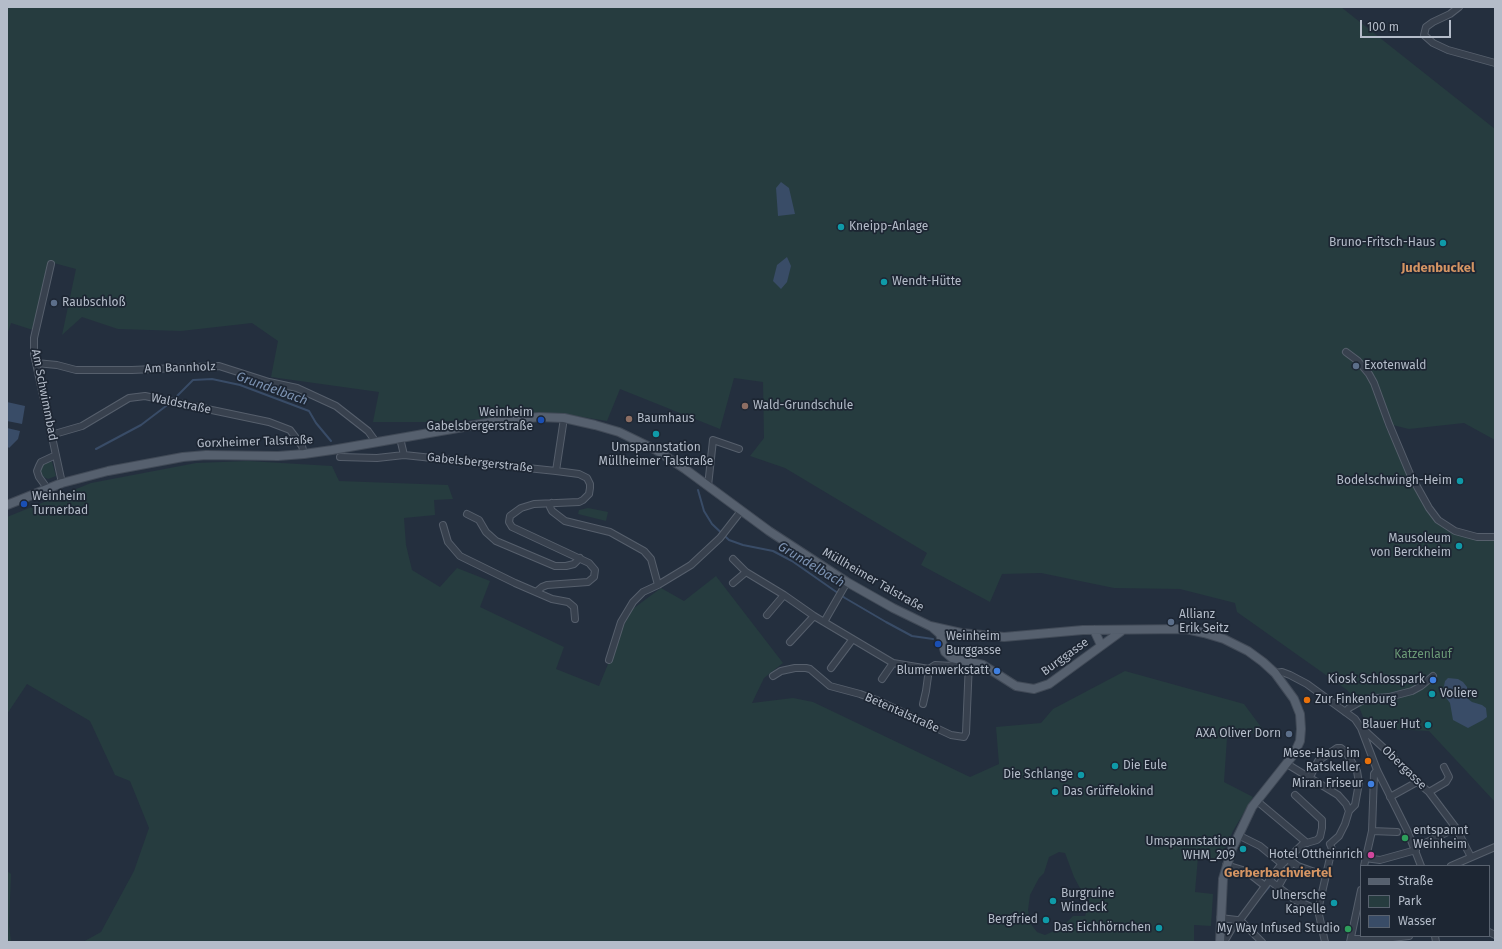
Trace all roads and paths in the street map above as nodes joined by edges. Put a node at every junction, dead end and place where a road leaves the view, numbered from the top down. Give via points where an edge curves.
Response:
1 (1459, 7) edge
2 (1495, 63) edge
3 (51, 264) dead end
4 (1346, 352) dead end
5 (36, 363) junction
6 (564, 418) junction
7 (580, 421) joint
8 (51, 435) junction
9 (400, 438) junction
10 (376, 442) junction
11 (739, 449) dead end
12 (304, 454) junction
13 (404, 455) junction
14 (56, 456) junction
15 (340, 457) dead end
16 (556, 471) junction
17 (62, 482) junction
18 (708, 486) junction
19 (47, 488) junction
20 (552, 503) junction
21 (7, 505) edge
22 (741, 511) junction
23 (467, 514) dead end
24 (443, 525) dead end
25 (1495, 538) edge
26 (580, 558) junction
27 (733, 559) dead end
28 (746, 572) junction
29 (847, 582) junction
30 (733, 584) dead end
31 (658, 585) junction
32 (536, 592) junction
33 (784, 595) junction
34 (766, 615) dead end
35 (814, 616) junction
36 (575, 619) dead end
37 (824, 622) junction
38 (930, 626) junction
39 (949, 630) junction
40 (1094, 630) junction
41 (1122, 630) junction
42 (942, 639) junction
43 (852, 640) junction
44 (790, 642) dead end
45 (1101, 645) junction
46 (956, 659) junction
47 (609, 660) dead end
48 (969, 662) junction
49 (893, 663) junction
50 (831, 668) dead end
51 (929, 669) junction
52 (1275, 673) junction
53 (772, 676) dead end
54 (1433, 676) dead end
55 (882, 679) dead end
56 (923, 704) dead end
57 (1345, 712) junction
58 (1361, 728) junction
59 (1287, 764) junction
60 (1444, 767) dead end
61 (1377, 770) junction
62 (1310, 778) junction
63 (1417, 782) junction
64 (1387, 790) junction
65 (1374, 792) junction
66 (1429, 792) junction
67 (1295, 795) dead end
68 (1390, 797) junction
69 (1257, 801) junction
70 (1349, 811) junction
71 (1456, 828) junction
72 (1372, 831) junction
73 (1397, 832) dead end
74 (1238, 835) junction
75 (1320, 838) junction
76 (1307, 842) junction
77 (1330, 844) junction
78 (1422, 844) dead end
79 (1495, 847) edge
80 (1416, 850) junction
81 (1471, 857) junction
82 (1365, 858) junction
83 (1290, 861) junction
84 (1282, 864) junction
85 (1226, 865) junction
86 (1364, 865) edge
87 (1421, 865) edge
88 (1453, 865) edge
89 (1326, 876) junction
90 (1269, 880) junction
91 (1265, 886) junction
92 (1278, 887) junction
93 (1360, 903) edge
94 (1318, 910) junction
95 (1220, 918) junction
96 (1239, 920) junction
97 (1406, 937) edge
98 (1395, 940) edge
99 (1350, 941) edge
100 (1220, 942) edge
101 (1224, 942) edge
102 (1262, 942) edge
103 (1325, 942) edge

1 - 2 street via 1426,27 1424,35 1433,43 1448,50
3 - 5 street, Am Schwimmbad via 34,338
4 - 25 street via 1358,361 1374,383 1410,474 1438,520 1455,531 1477,537
5 - 8 street, Am Schwimmbad
5 - 10 street, Am Bannholz via 76,370 219,366 297,388 336,406 368,430
6 - 7 main road, Gorxheimer Talstraße
6 - 9 main road, Gorxheimer Talstraße via 509,419
6 - 16 street
7 - 18 main road, Müllheimer Talstraße via 619,432 648,446
8 - 12 street, Waldstraße via 82,426 129,398 145,396 269,422 290,430 302,446
8 - 14 street, Am Schwimmbad
9 - 10 main road, Gorxheimer Talstraße
9 - 13 street
10 - 12 main road, Gorxheimer Talstraße
11 - 18 street via 713,440
12 - 17 main road, Gorxheimer Talstraße via 182,457
13 - 15 street, Gabelsbergerstraße via 377,458
13 - 16 street, Gabelsbergerstraße
14 - 17 street, Am Schwimmbad
14 - 19 street, Am Schwimmbad via 41,462 37,472
16 - 20 street, Gabelsbergerstraße via 583,476 590,484 589,494 578,502
17 - 19 main road, Gorxheimer Talstraße
18 - 22 main road, Müllheimer Talstraße
19 - 21 main road, Gorxheimer Talstraße
20 - 26 street via 521,508 510,516 510,525
20 - 31 street via 552,511 565,521 610,532 644,550 651,559
22 - 29 main road, Müllheimer Talstraße
22 - 31 street via 720,538 691,565
23 - 26 street via 479,520 486,532 496,541 554,566 574,564
24 - 32 street via 448,542 460,556
26 - 32 street via 595,570 594,577 588,582 547,585
27 - 28 street
28 - 30 street
28 - 33 street
29 - 37 street
29 - 38 main road, Müllheimer Talstraße
31 - 47 street via 643,592 633,602 621,622
32 - 36 street via 568,602 574,607
33 - 34 street
33 - 35 street
35 - 37 street
35 - 44 street
37 - 43 street
38 - 39 main road, Müllheimer Talstraße
38 - 42 main road
39 - 40 main road, Müllheimer Talstraße via 1004,637
39 - 42 main road
40 - 41 main road, Müllheimer Talstraße
40 - 45 main road, Burggasse
41 - 45 main road, Burggasse
41 - 52 main road, Müllheimer Talstraße via 1186,629 1204,633 1224,639 1248,651
42 - 46 main road via 947,654
43 - 49 street
43 - 50 street
45 - 48 main road, Burggasse via 1049,684 1034,689 1016,686 988,668
46 - 48 main road, Burggasse
46 - 51 street via 953,666 935,665
48 - 53 street, Betentalstraße via 964,738 951,735 879,701 830,686 810,669 795,668
49 - 51 street
49 - 55 street
51 - 56 street
52 - 57 street, Obergasse via 1282,672 1296,677
52 - 59 main road, Müllheimer Talstraße via 1294,699 1301,719 1300,742
54 - 57 street via 1412,691 1365,699
57 - 58 street, Obergasse via 1355,719
58 - 61 street
58 - 63 street, Obergasse
59 - 62 street
59 - 69 main road, Müllheimer Talstraße
60 - 66 street, Obergasse via 1449,777 1446,782
61 - 64 street
61 - 65 street via 1374,774
62 - 70 street via 1338,795
62 - 70 street via 1318,761 1337,748 1343,749 1358,776 1355,805
63 - 66 street, Obergasse
63 - 68 street
64 - 65 street
64 - 68 street
65 - 72 street
66 - 71 street, Obergasse
67 - 75 street via 1322,820
68 - 80 street
69 - 74 main road, Müllheimer Talstraße
69 - 76 street
70 - 77 street via 1339,836
71 - 78 street
71 - 81 street, Obergasse
72 - 73 street
72 - 82 street
74 - 84 street via 1260,846
74 - 85 main road, Müllheimer Talstraße
75 - 76 street
75 - 77 street
76 - 83 street
77 - 89 street via 1332,849
79 - 81 street
80 - 82 street via 1380,860
80 - 87 street
81 - 88 street
82 - 86 street
83 - 84 street
83 - 89 street
83 - 92 street
84 - 90 street
85 - 91 street via 1246,871
85 - 95 main road, Müllheimer Talstraße
89 - 94 street
90 - 91 street
90 - 92 street
91 - 96 street
92 - 94 street via 1295,900
93 - 99 street
94 - 103 street
95 - 96 street
95 - 100 main road, Müllheimer Talstraße
96 - 101 street
96 - 102 street
97 - 98 street
98 - 99 street

